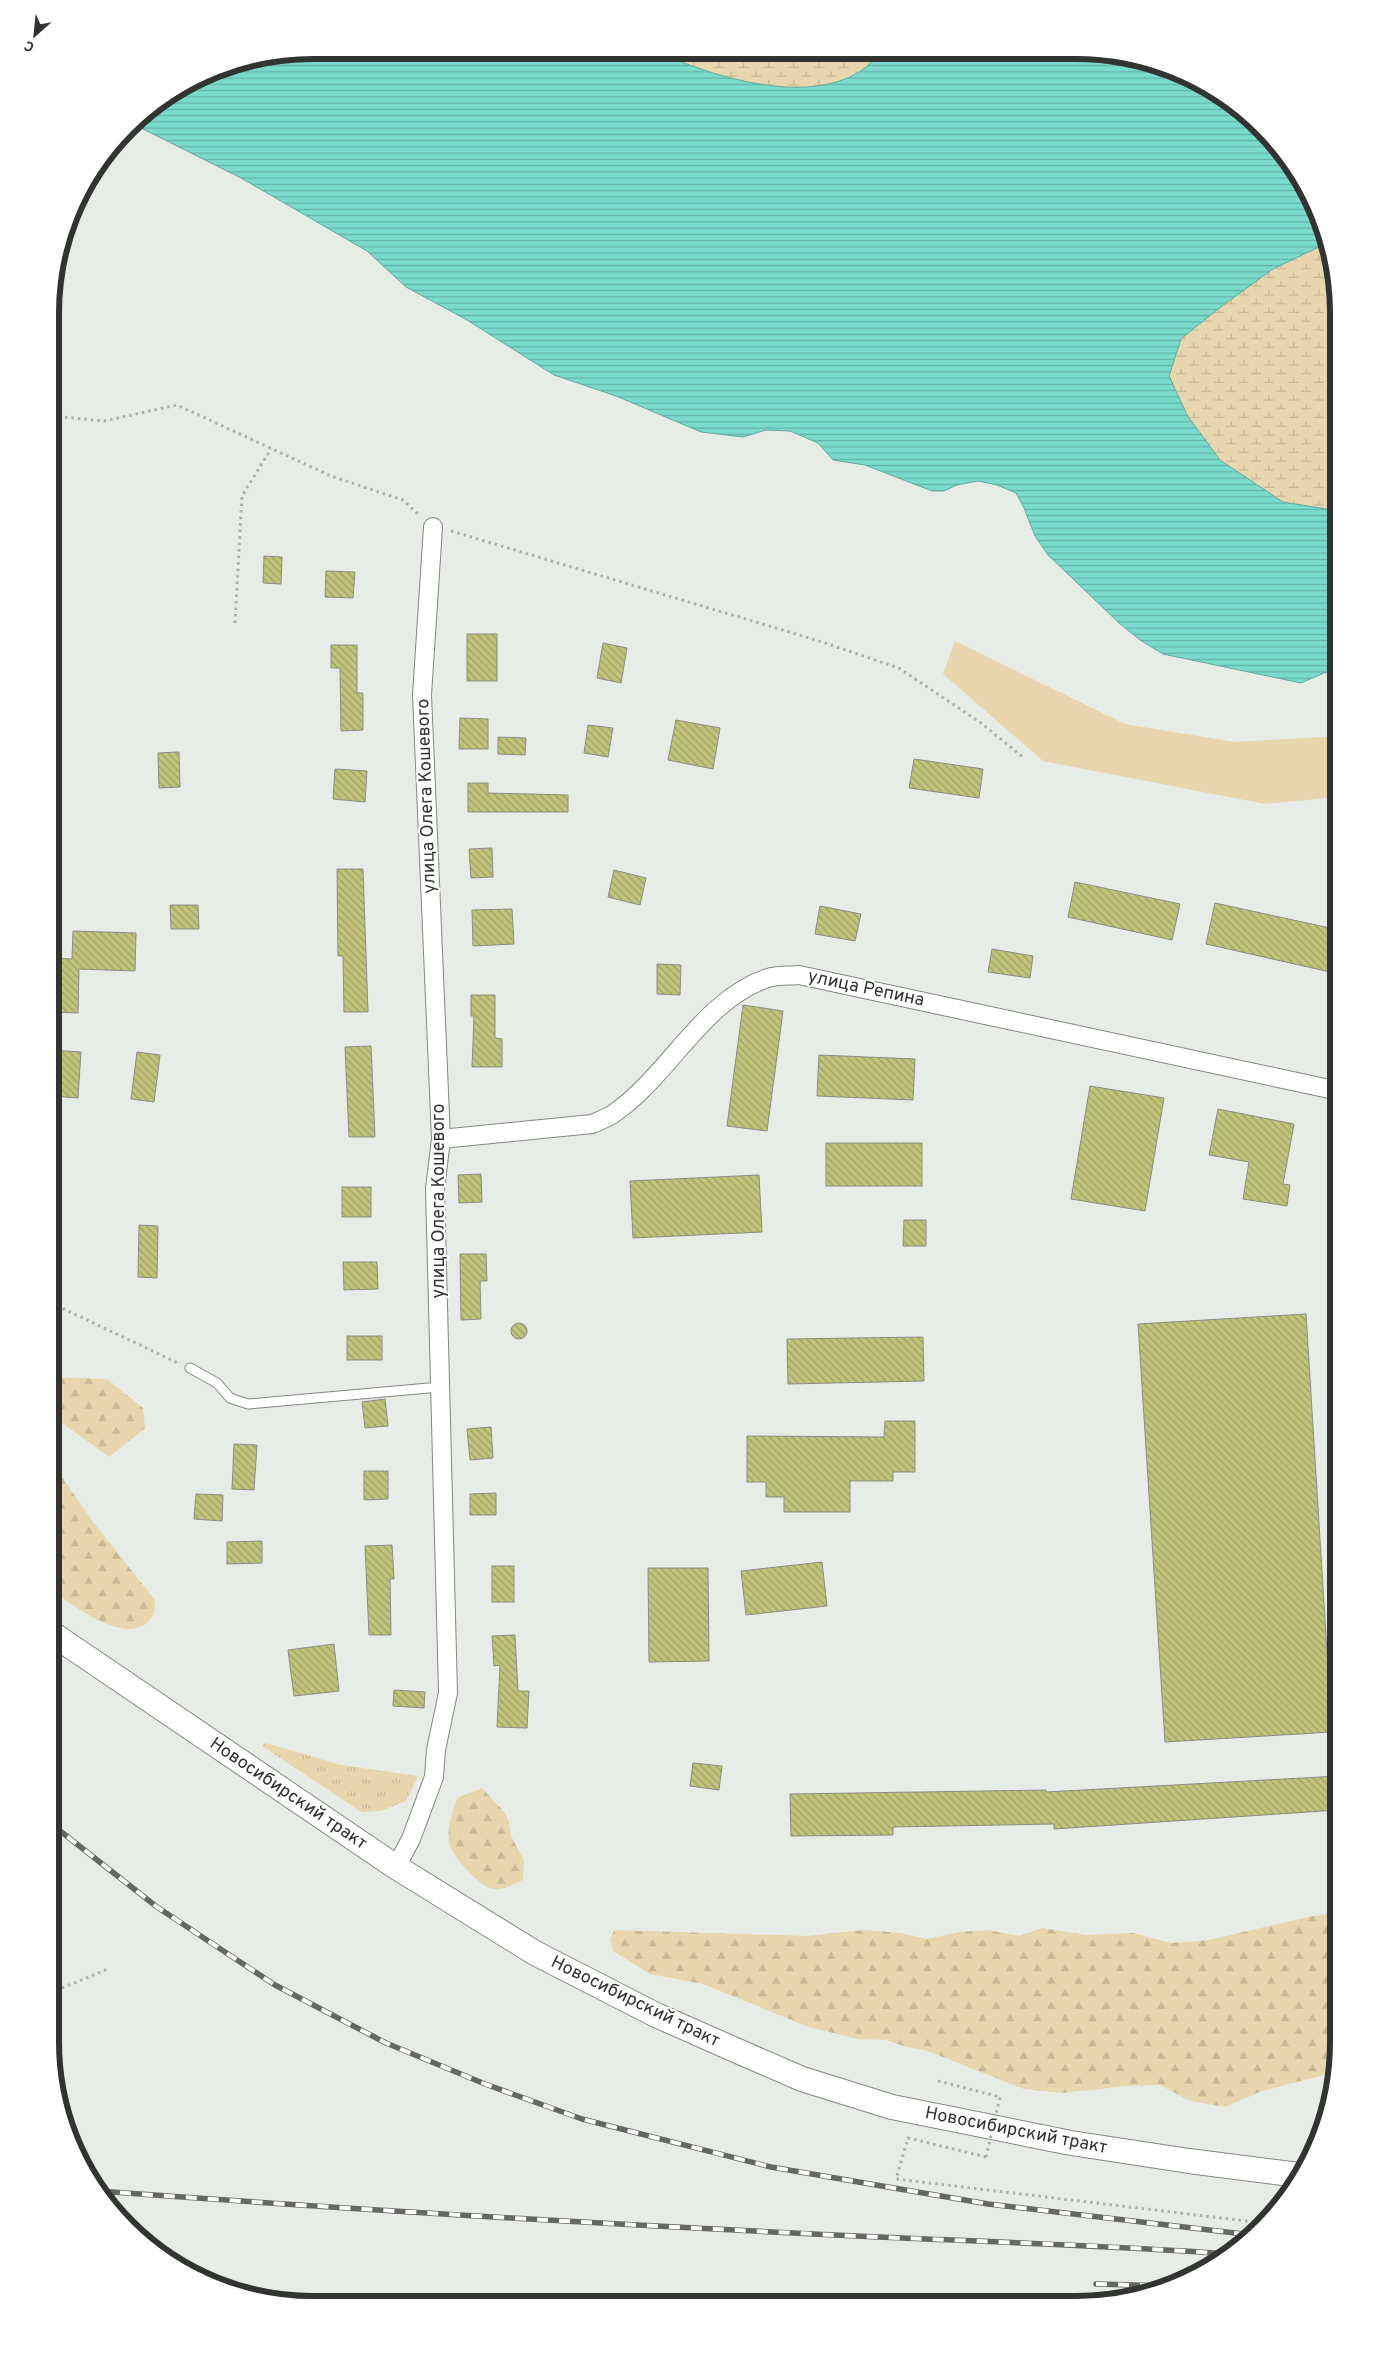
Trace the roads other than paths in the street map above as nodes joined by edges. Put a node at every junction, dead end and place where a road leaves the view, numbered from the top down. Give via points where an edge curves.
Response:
1 (433, 527) road end
2 (1330, 1089) edge
3 (441, 1139) junction
4 (190, 1368) road end
5 (440, 1387) junction
6 (59, 1638) edge
7 (396, 1867) junction
8 (1293, 2174) edge

1 - 3 street, улица Олега Кошевого via 422,695
2 - 3 street, улица Репина via 799,975 769,977 736,994 613,1114 592,1124
3 - 5 street, улица Олега Кошевого via 435,1189
4 - 5 lane via 217,1383 230,1398 248,1404
5 - 7 street, улица Олега Кошевого via 448,1693 434,1777 411,1838
6 - 7 main road, Новосибирский тракт
7 - 8 main road, Новосибирский тракт via 535,1953 656,2015 802,2079 892,2107 1070,2143

